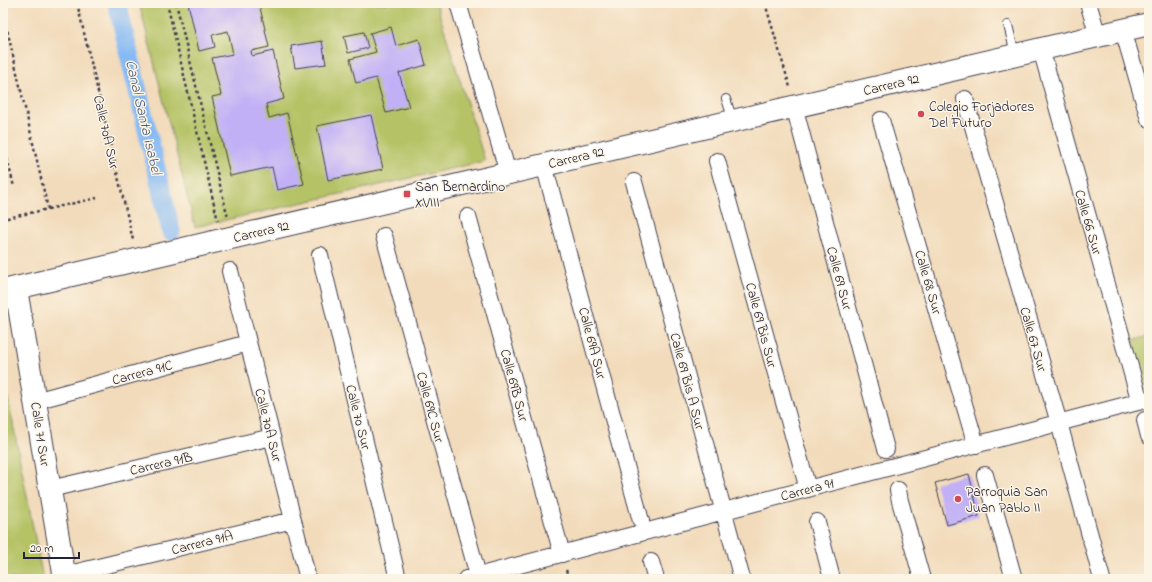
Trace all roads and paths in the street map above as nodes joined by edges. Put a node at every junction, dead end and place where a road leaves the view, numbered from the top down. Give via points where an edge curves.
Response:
1 (77, 3) edge
2 (167, 3) edge
3 (176, 3) edge
4 (458, 3) edge
5 (765, 3) edge
6 (1088, 3) edge
7 (1149, 24) edge
8 (1008, 25) dead end
9 (3, 30) edge
10 (1123, 30) junction
11 (1098, 36) junction
12 (1041, 49) junction
13 (1015, 55) junction
14 (792, 97) junction
15 (726, 99) dead end
16 (965, 99) dead end
17 (1149, 119) edge
18 (734, 120) junction
19 (881, 120) dead end
20 (3, 141) edge
21 (717, 161) dead end
22 (544, 165) junction
23 (508, 173) junction
24 (634, 182) dead end
25 (14, 187) dead end
26 (97, 198) dead end
27 (48, 209) junction
28 (468, 217) dead end
29 (3, 219) edge
30 (384, 236) dead end
31 (228, 239) junction
32 (320, 255) dead end
33 (138, 260) junction
34 (230, 272) dead end
35 (10, 290) edge
36 (248, 343) junction
37 (1143, 397) edge
38 (35, 401) junction
39 (1145, 420) dead end
40 (1059, 423) junction
41 (1149, 436) edge
42 (272, 437) junction
43 (976, 445) junction
44 (886, 449) dead end
45 (985, 475) dead end
46 (50, 489) junction
47 (808, 489) junction
48 (898, 490) dead end
49 (724, 511) junction
50 (293, 520) junction
51 (641, 521) dead end
52 (817, 522) dead end
53 (562, 554) junction
54 (651, 562) dead end
55 (65, 577) edge
56 (474, 578) edge
57 (308, 579) edge
58 (398, 579) edge
59 (656, 579) edge
60 (742, 579) edge
61 (832, 579) edge
62 (922, 579) edge
63 (1014, 579) edge
64 (1102, 579) edge

1 - 33 path, Calle 70A Sur
2 - 31 path
3 - 31 path
4 - 23 street
5 - 14 path
6 - 11 street
7 - 10 street, Carrera 92
8 - 13 lane
9 - 27 path via 7,29
10 - 11 street, Carrera 92
10 - 17 street
11 - 12 street, Carrera 92
12 - 13 street, Carrera 92
12 - 37 street, Calle 66 Sur
13 - 14 street, Carrera 92
14 - 18 street, Carrera 92
14 - 44 street, Calle 69 Sur
15 - 18 lane
16 - 40 street, Calle 67 Sur
18 - 22 street, Carrera 92
19 - 43 street, Calle 68 Sur
20 - 25 path
21 - 47 street, Calle 69 Bis Sur
22 - 23 street, Carrera 92
22 - 51 street, Calle 69A Sur
23 - 31 street, Carrera 92
24 - 49 street, Calle 69 Bis A Sur
26 - 27 path
27 - 29 path
28 - 53 street, Calle 69B Sur
30 - 56 street, Calle 69C Sur
31 - 33 street, Carrera 92
32 - 58 street, Calle 70 Sur
33 - 35 street, Carrera 92
34 - 36 street, Calle 70A Sur
35 - 38 street, Calle 71 Sur
36 - 38 street, Carrera 91C
36 - 42 street, Calle 70A Sur
37 - 40 street, Carrera 91
38 - 46 street, Calle 71 Sur
39 - 41 street
40 - 43 street, Carrera 91
40 - 64 street, Calle 67 Sur
42 - 46 street, Carrera 91B
42 - 50 street, Calle 70A Sur
43 - 47 street, Carrera 91
45 - 63 street
46 - 55 street, Calle 71 Sur
47 - 49 street, Carrera 91
48 - 62 street
49 - 53 street, Carrera 91
49 - 60 street, Calle 69 Bis A Sur
50 - 55 street, Carrera 91A
50 - 57 street, Calle 70A Sur
52 - 61 street
53 - 56 street, Carrera 91
54 - 59 street

